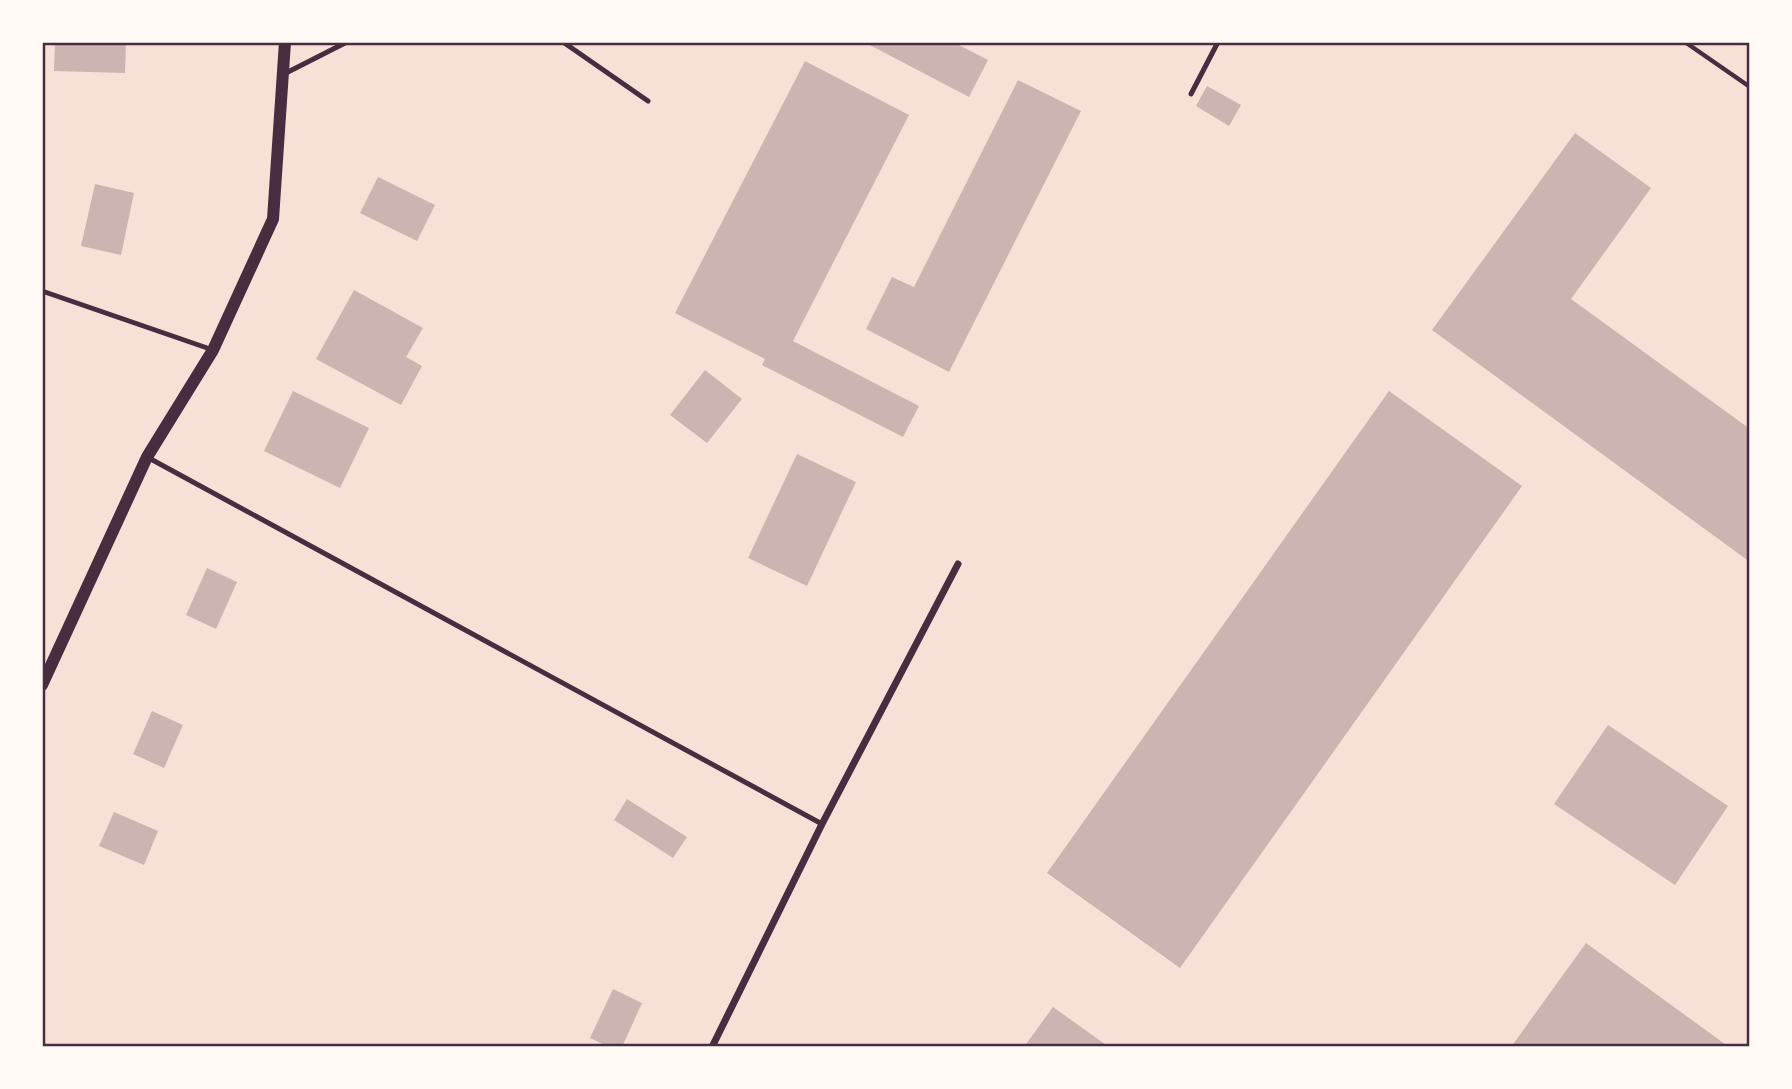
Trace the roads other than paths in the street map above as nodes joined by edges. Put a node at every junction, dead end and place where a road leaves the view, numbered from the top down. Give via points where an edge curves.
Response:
1 (285, 42) edge
2 (347, 42) edge
3 (563, 42) edge
4 (1218, 42) edge
5 (284, 74) junction
6 (1191, 94) dead end
7 (648, 101) dead end
8 (42, 291) edge
9 (213, 349) junction
10 (147, 457) junction
11 (958, 564) dead end
12 (42, 685) edge
13 (822, 824) junction
14 (712, 1047) edge

1 - 5 street
2 - 5 lane
3 - 7 lane
4 - 6 lane
5 - 9 street via 273,219
8 - 9 lane
9 - 10 street
10 - 12 street
10 - 13 lane
11 - 13 street
13 - 14 street

